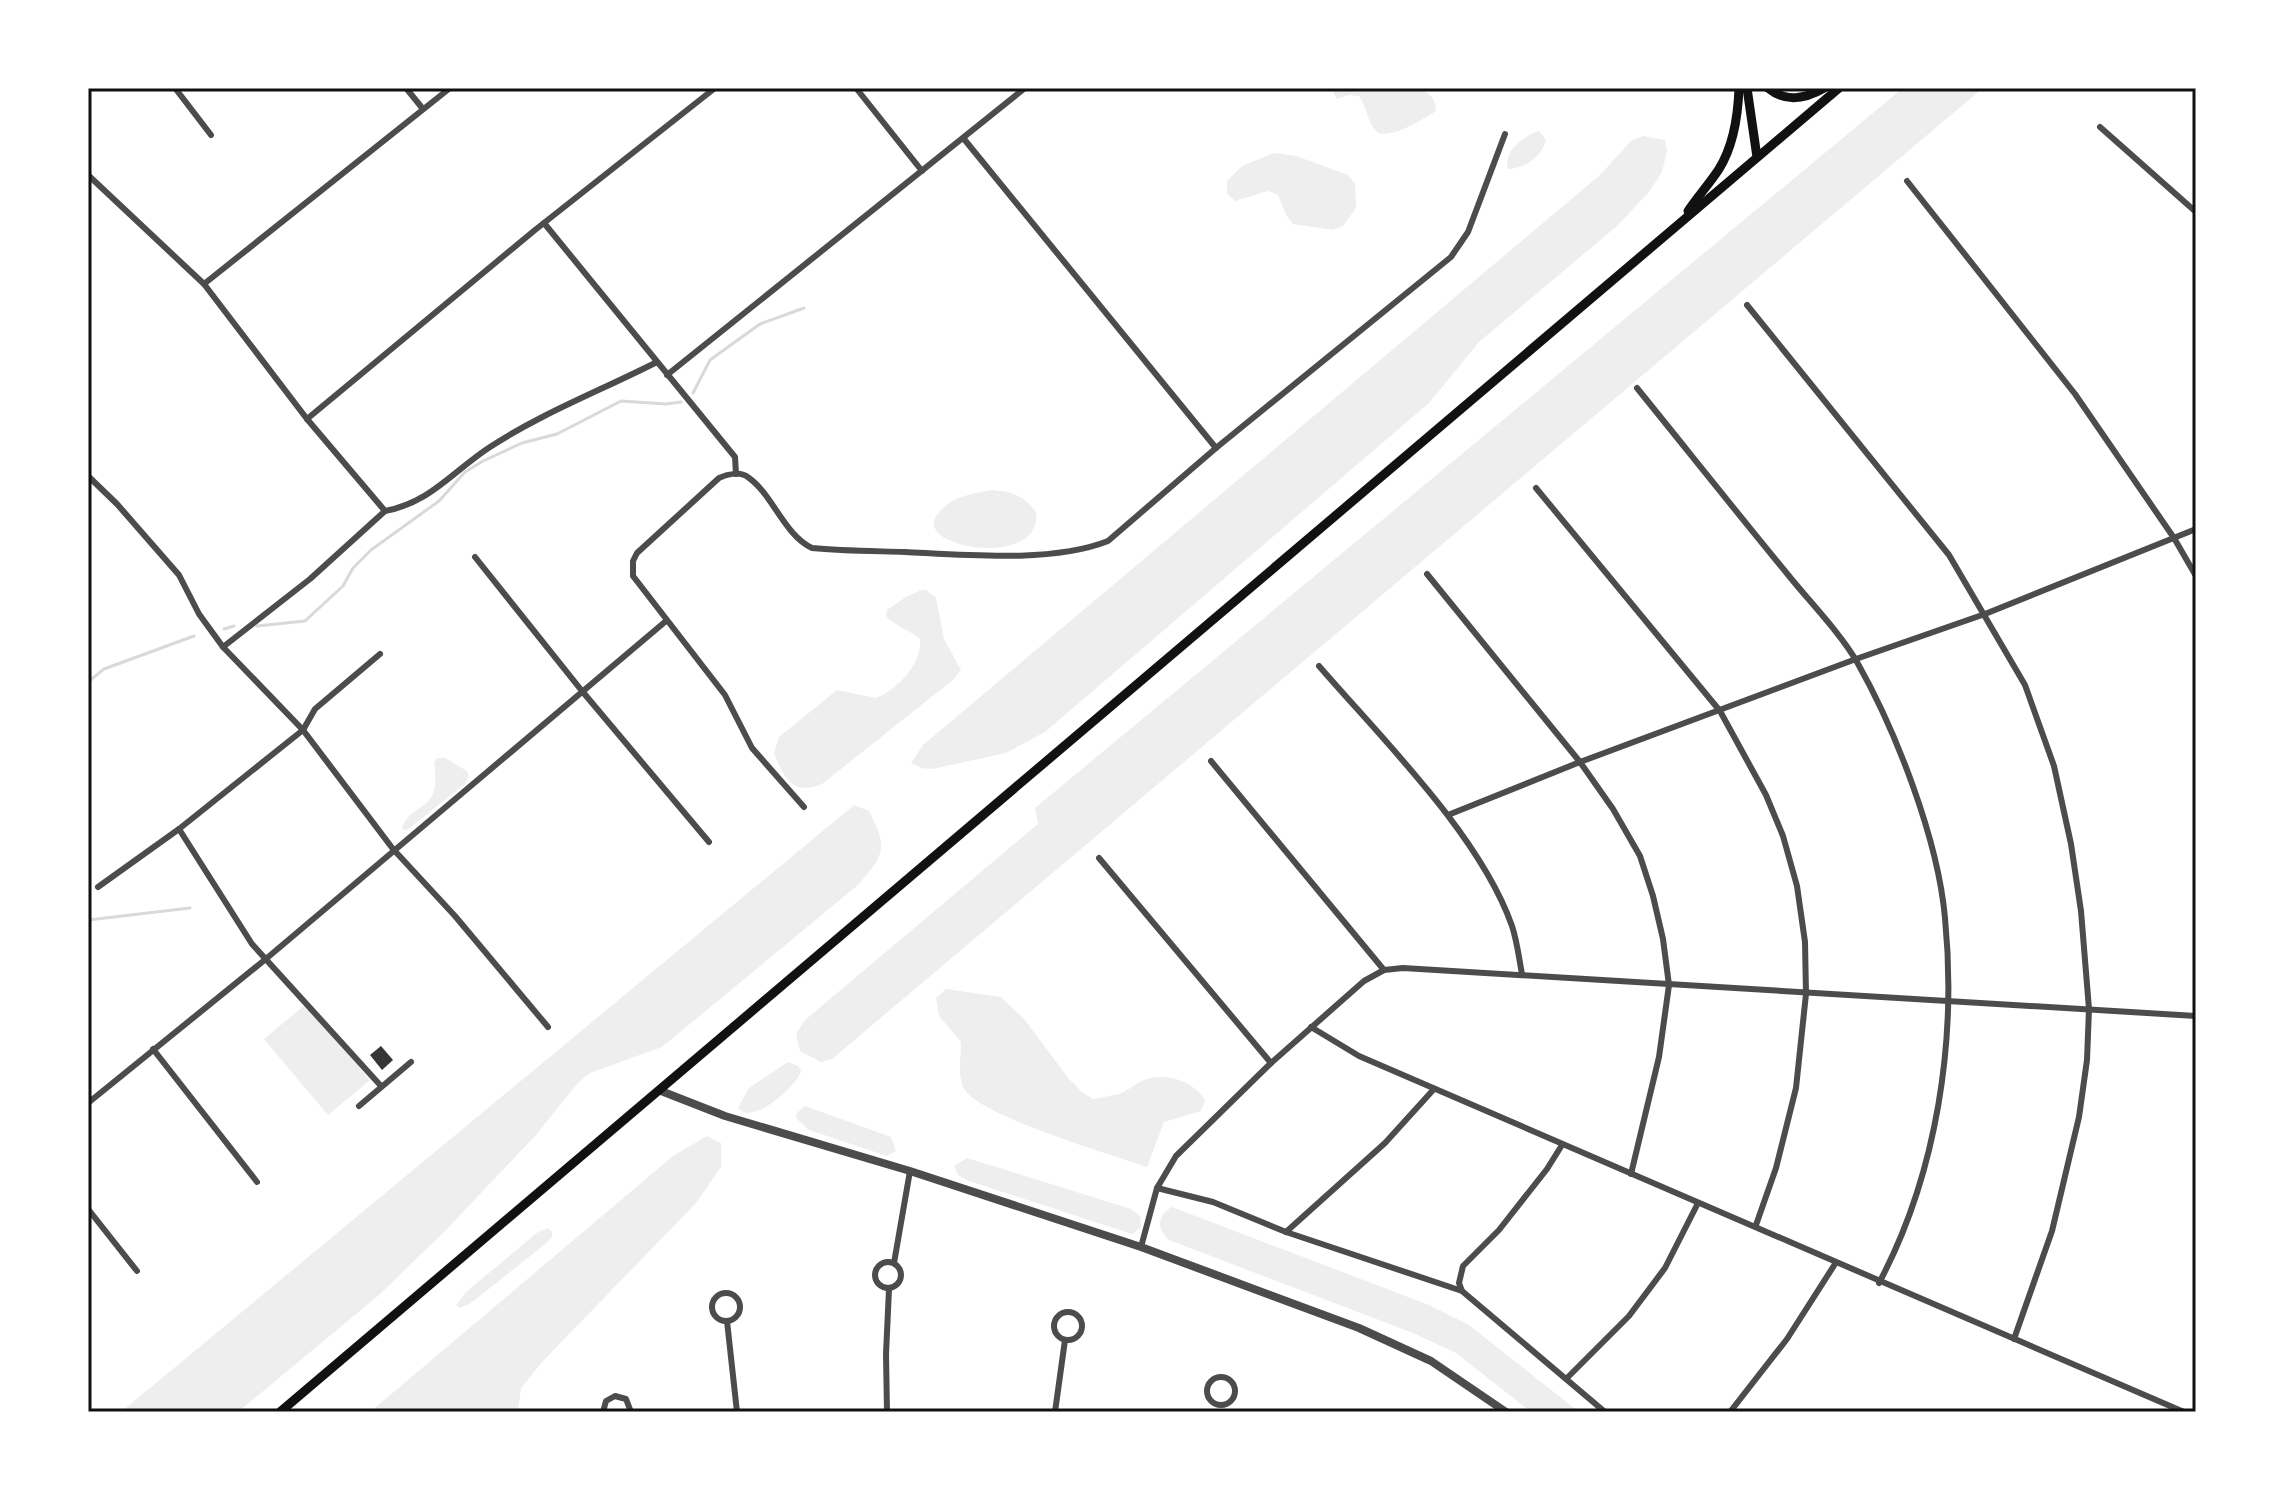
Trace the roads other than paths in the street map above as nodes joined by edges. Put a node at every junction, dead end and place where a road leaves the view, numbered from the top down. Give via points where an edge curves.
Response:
1 (175, 88) edge
2 (406, 88) edge
3 (450, 88) edge
4 (715, 88) edge
5 (856, 88) edge
6 (1025, 88) edge
7 (1739, 88) edge
8 (1747, 88) edge
9 (1768, 88) edge
10 (1824, 88) edge
11 (1839, 88) edge
12 (423, 109) junction
13 (2100, 127) dead end
14 (1505, 134) dead end
15 (211, 135) dead end
16 (964, 139) junction
17 (1757, 157) junction
18 (922, 171) junction
19 (88, 175) edge
20 (1907, 181) dead end
21 (2196, 212) edge
22 (1680, 222) junction
23 (544, 223) junction
24 (204, 284) junction
25 (1747, 305) dead end
26 (657, 362) junction
27 (667, 375) junction
28 (1637, 388) dead end
29 (307, 419) junction
30 (1216, 448) junction
31 (736, 474) junction
32 (88, 476) edge
33 (1536, 488) dead end
34 (385, 511) junction
35 (2196, 529) edge
36 (2174, 538) junction
37 (475, 557) dead end
38 (1427, 574) dead end
39 (2196, 576) edge
40 (1985, 614) junction
41 (666, 621) junction
42 (223, 647) junction
43 (380, 654) dead end
44 (1856, 659) junction
45 (1319, 666) dead end
46 (582, 691) junction
47 (1720, 711) junction
48 (303, 730) junction
49 (1211, 761) dead end
50 (1580, 762) junction
51 (804, 807) dead end
52 (1448, 815) junction
53 (179, 829) junction
54 (709, 842) dead end
55 (393, 849) junction
56 (1099, 858) dead end
57 (98, 887) dead end
58 (267, 958) junction
59 (1384, 970) junction
60 (1522, 974) junction
61 (1669, 985) junction
62 (1806, 994) junction
63 (1949, 1002) junction
64 (2089, 1009) junction
65 (2196, 1016) edge
66 (548, 1027) dead end
67 (1311, 1027) junction
68 (153, 1049) junction
69 (411, 1062) dead end
70 (1271, 1063) junction
71 (381, 1086) junction
72 (1434, 1089) junction
73 (661, 1091) junction
74 (88, 1103) edge
75 (359, 1106) dead end
76 (1562, 1145) junction
77 (910, 1171) junction
78 (1631, 1174) junction
79 (257, 1182) dead end
80 (1157, 1188) junction
81 (1698, 1203) junction
82 (88, 1209) edge
83 (1756, 1225) junction
84 (1286, 1232) junction
85 (1141, 1247) junction
86 (894, 1263) junction
87 (1835, 1264) junction
88 (137, 1271) dead end
89 (1879, 1283) junction
90 (889, 1289) junction
91 (1462, 1291) junction
92 (727, 1321) junction
93 (2014, 1339) junction
94 (1065, 1340) junction
95 (1567, 1378) junction
96 (1218, 1408) edge
97 (280, 1412) edge
98 (603, 1412) edge
99 (631, 1412) edge
100 (737, 1412) edge
101 (887, 1412) edge
102 (1055, 1412) edge
103 (1506, 1412) edge
104 (1605, 1412) edge
105 (1730, 1412) edge
106 (2184, 1412) edge

1 - 15 street
2 - 12 street
3 - 12 street
4 - 23 street
5 - 18 street
6 - 16 street
7 - 22 main road via 1729,148
8 - 17 main road
9 - 10 main road via 1787,98 1802,98
11 - 17 main road
12 - 24 street
13 - 21 street
14 - 30 street via 1468,232 1451,257
16 - 18 street
16 - 30 street
17 - 22 main road
18 - 27 street
19 - 24 street
20 - 36 street via 2075,394
22 - 73 main road
23 - 26 street
23 - 29 street
24 - 29 street
25 - 40 street via 1949,555
26 - 27 street
26 - 34 street via 491,446 425,498
27 - 31 street via 735,457
28 - 44 street
29 - 34 street
30 - 31 street via 1108,541 1087,549 1041,553 812,548 749,478
31 - 41 street via 719,478 633,561 633,576
32 - 42 street via 179,575
33 - 47 street
34 - 42 street
35 - 36 street
36 - 39 street
36 - 40 street
37 - 46 street
38 - 50 street
40 - 44 street
40 - 64 street via 2025,685 2054,766 2081,911
41 - 46 street
41 - 51 street via 725,695 752,748
42 - 48 street
43 - 48 street via 315,709
44 - 47 street
44 - 63 street via 1891,732 1932,852 1945,916
45 - 52 street
46 - 54 street
46 - 55 street
47 - 50 street
47 - 62 street via 1783,836 1797,886
48 - 53 street
48 - 55 street
49 - 59 street
50 - 52 street
50 - 61 street via 1640,856
52 - 60 street via 1493,885 1512,927
53 - 57 street
53 - 58 street via 252,944
55 - 58 street
55 - 66 street
56 - 70 street
58 - 68 street
58 - 71 street
59 - 60 street
59 - 67 street
60 - 61 street
61 - 62 street
61 - 78 street via 1659,1057
62 - 63 street
62 - 83 street via 1796,1088
63 - 64 street
63 - 89 street via 1939,1104 1919,1182
64 - 65 street
64 - 93 street via 2079,1117 2052,1231
67 - 70 street
67 - 72 street via 1359,1056
68 - 74 street
68 - 79 street
69 - 71 street
70 - 80 street via 1176,1156
71 - 75 street
72 - 76 street
72 - 84 street via 1385,1143
73 - 77 street via 725,1116
73 - 97 main road
76 - 78 street
76 - 91 street via 1499,1230 1463,1266
77 - 85 street
77 - 86 street
78 - 81 street
80 - 84 street via 1213,1202
80 - 85 street
81 - 83 street
81 - 95 street via 1665,1268 1629,1316
82 - 88 street
83 - 87 street
84 - 91 street
85 - 103 street via 1431,1361
86 - 90 street via 901,1278
86 - 90 street via 885,1262 876,1271 878,1284
87 - 89 street
87 - 105 street via 1787,1339
89 - 93 street
90 - 101 street
91 - 95 street
92 - 92 street via 737,1316 740,1306 735,1296 725,1293 715,1298 712,1309
92 - 100 street
93 - 106 street
94 - 94 street via 1076,1338 1082,1329 1070,1312 1054,1324 1056,1335
94 - 102 street
95 - 104 street
96 - 96 street via 1235,1393 1233,1383 1224,1377 1213,1379 1207,1388
98 - 99 street via 606,1401 619,1396

